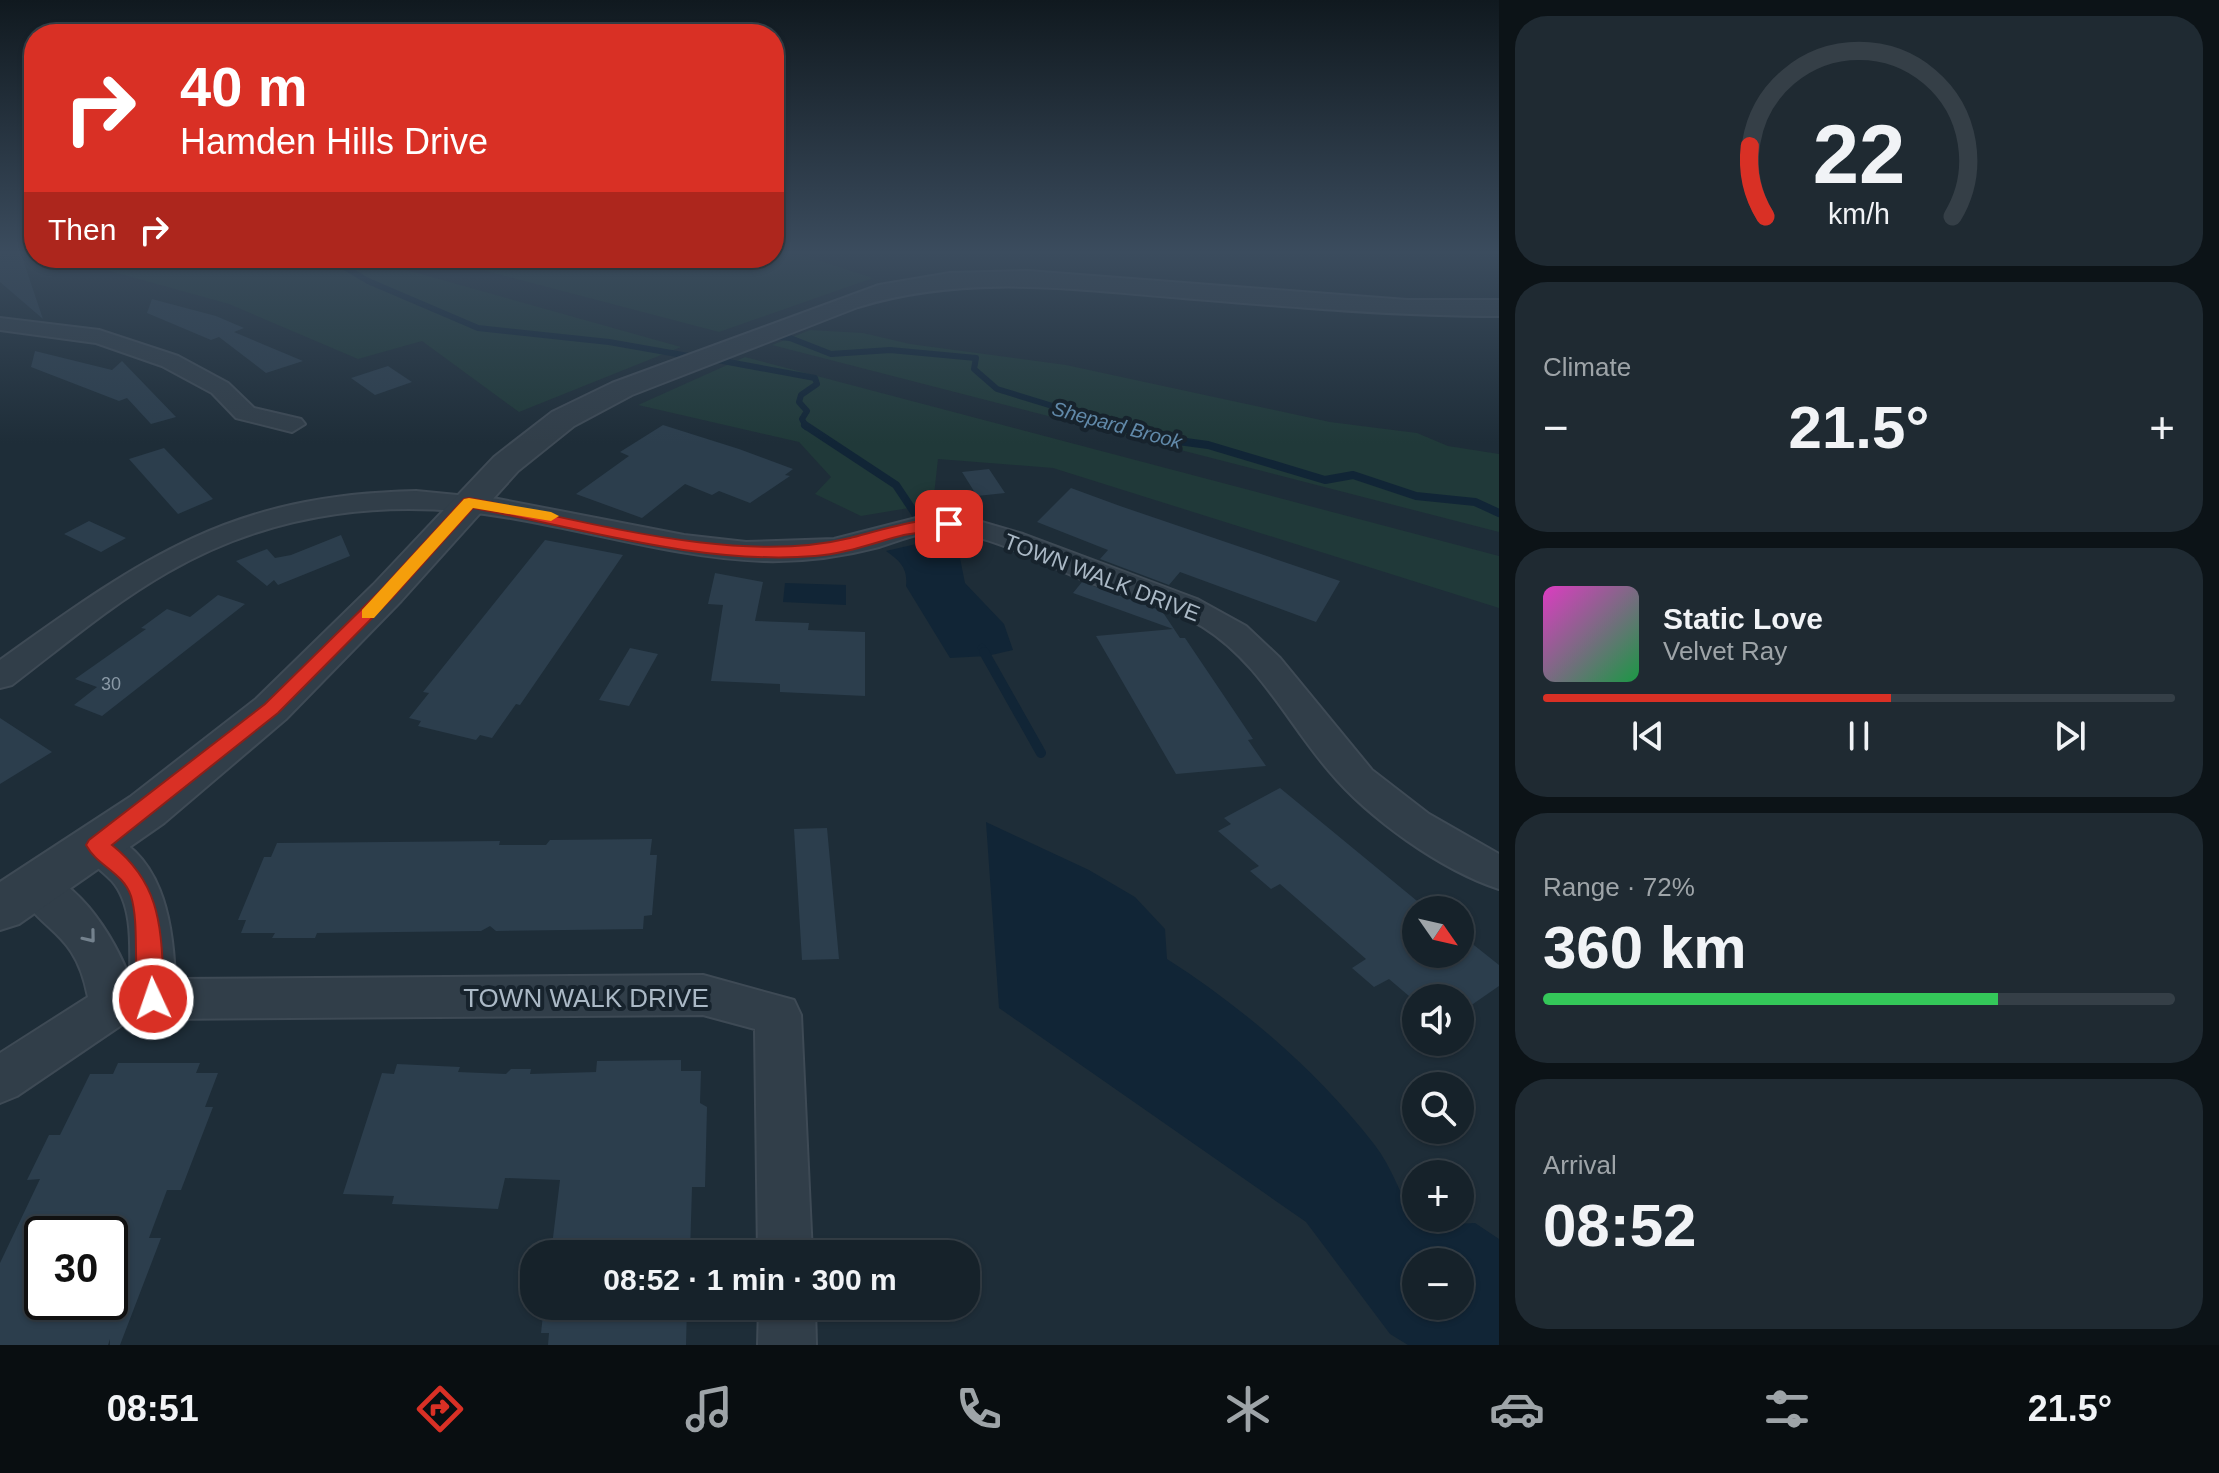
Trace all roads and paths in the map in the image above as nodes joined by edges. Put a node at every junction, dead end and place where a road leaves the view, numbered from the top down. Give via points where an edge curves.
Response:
1 (807, 317) edge
2 (0, 324) edge
3 (292, 424) dead end
4 (469, 503) junction
5 (0, 677) edge
6 (97, 845) junction
7 (1499, 873) edge
8 (36, 886) junction
9 (0, 909) edge
10 (133, 1003) junction
11 (0, 1080) edge
12 (785, 1240) edge
13 (787, 1320) edge
14 (787, 1345) edge

1 - 4 street via 622,389 544,431
2 - 3 street via 99,337 170,361 220,388 245,413
4 - 5 street, TOWN WALK DRIVE via 343,502 248,522 138,577
4 - 6 street via 271,709
4 - 7 street, TOWN WALK DRIVE via 682,544 746,551 818,551 929,524 989,534 1196,612 1234,632 1267,660 1345,765 1381,799
6 - 8 street
6 - 10 street via 127,870 141,891 148,921
8 - 9 street
8 -> 10 street via 84,928
10 - 11 street, TOWN WALK DRIVE via 84,1022
10 - 12 street, TOWN WALK DRIVE via 703,995 778,1015
13 - 14 street

